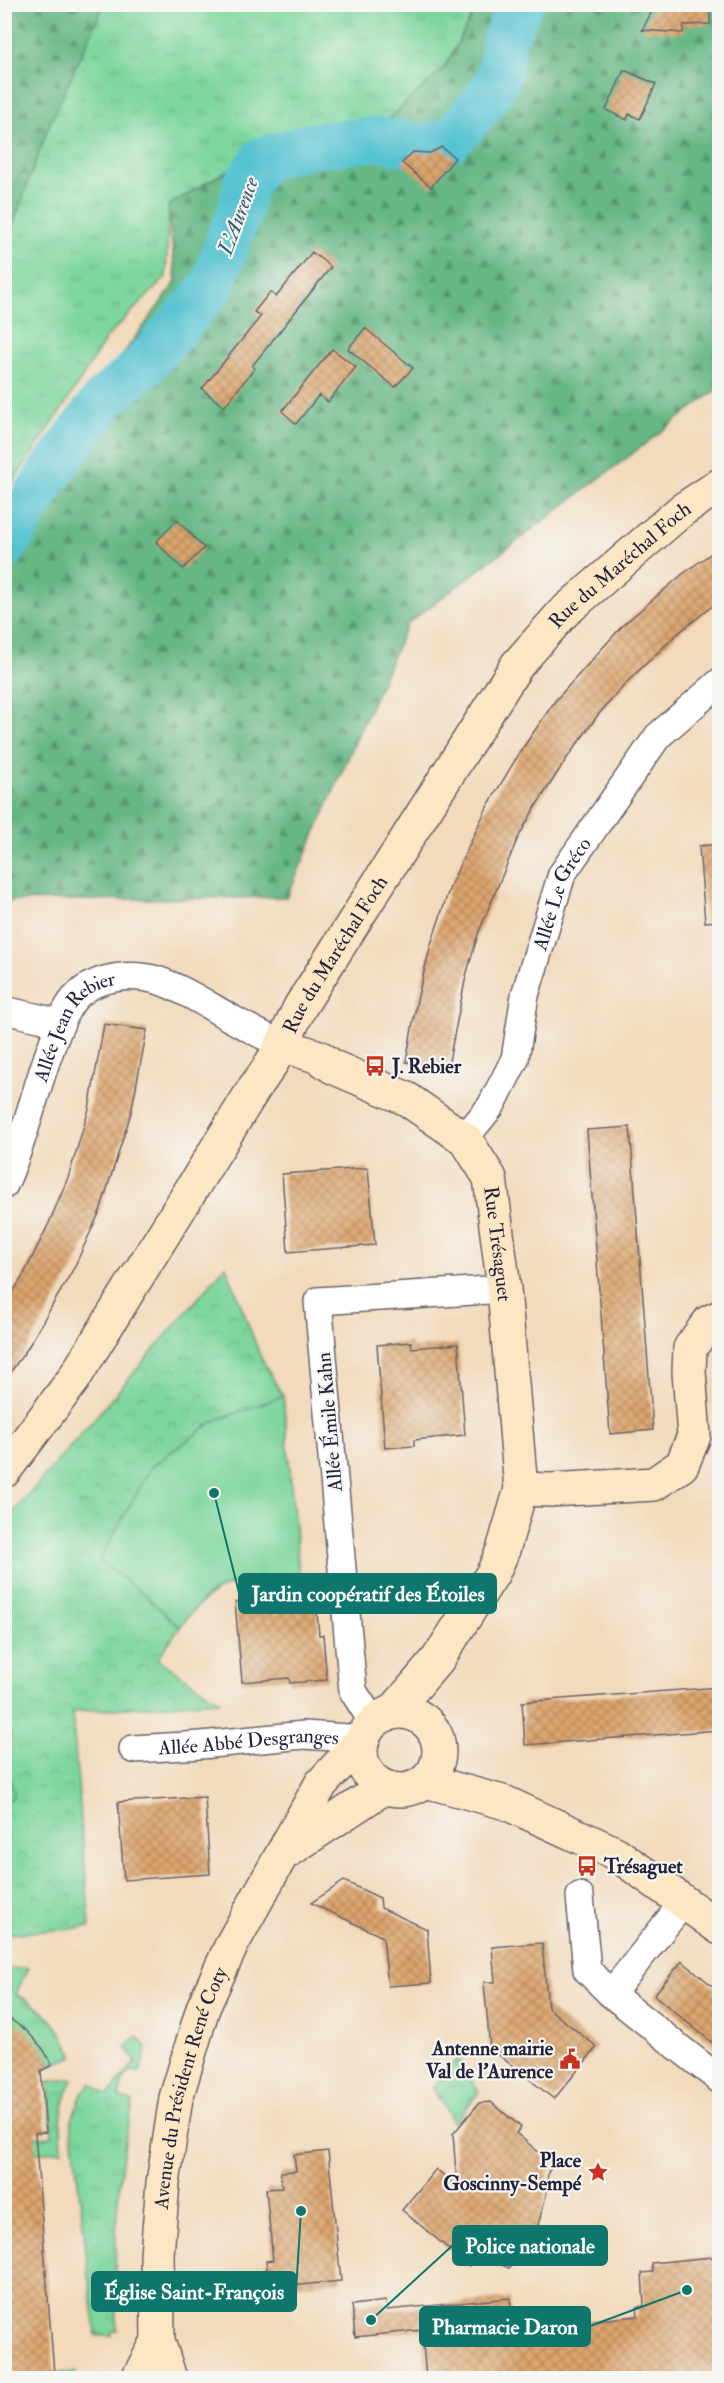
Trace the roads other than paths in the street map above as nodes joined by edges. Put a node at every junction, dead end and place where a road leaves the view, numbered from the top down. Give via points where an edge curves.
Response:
1 (720, 485) edge
2 (720, 682) edge
3 (4, 1010) edge
4 (61, 1023) junction
5 (282, 1045) junction
6 (466, 1140) junction
7 (4, 1185) edge
8 (504, 1289) junction
9 (720, 1317) edge
10 (4, 1471) edge
11 (521, 1489) junction
12 (438, 1659) junction
13 (376, 1725) junction
14 (434, 1737) junction
15 (133, 1749) dead end
16 (426, 1781) junction
17 (385, 1787) junction
18 (506, 1803) junction
19 (284, 1854) junction
20 (580, 1896) dead end
21 (683, 1902) junction
22 (720, 1928) edge
23 (611, 1994) junction
24 (720, 2080) edge
25 (158, 2341) junction
26 (138, 2379) edge
27 (170, 2379) edge

1 - 5 street, Rue du Maréchal Foch via 682,510 562,613 517,664 300,1007
2 - 6 street, Allée Le Gréco via 658,736 562,874 525,995 515,1059 491,1106
3 - 4 street
4 - 5 street, Allée Jean Rebier via 79,994 96,983 138,977 157,980 193,996
4 - 7 street, Allée Jean Rebier
5 - 6 street, Rue Trésaguet via 320,1058 406,1099
5 - 10 street, Rue du Maréchal Foch via 73,1380
6 - 8 street, Rue Trésaguet via 490,1178
8 - 11 street, Rue Trésaguet
8 - 13 street, Allée Émile Kahn via 318,1301 353,1691
9 - 11 street via 709,1322 690,1348 694,1436 682,1465 654,1484
11 - 12 street, Avenue du Président René Coty via 493,1573
12 - 13 street, Avenue du Président René Coty
12 - 14 street, Avenue du Président René Coty
13 - 14 street via 411,1714
13 - 15 street, Allée Abbé Desgranges
13 - 17 street via 361,1758 369,1776
13 - 19 street, Avenue du Président René Coty via 321,1784
14 - 16 street via 436,1767
14 - 18 street
16 - 17 street via 404,1791
16 - 18 street
17 - 19 street, Avenue du Président René Coty
18 - 21 street via 615,1853
19 - 25 street, Avenue du Président René Coty via 232,1944 203,2008 176,2098 157,2254
20 - 23 street via 587,1970
21 - 22 street
21 - 23 street
23 - 24 street
25 - 26 street, Avenue du Président René Coty
25 - 27 street, Avenue du Président René Coty

